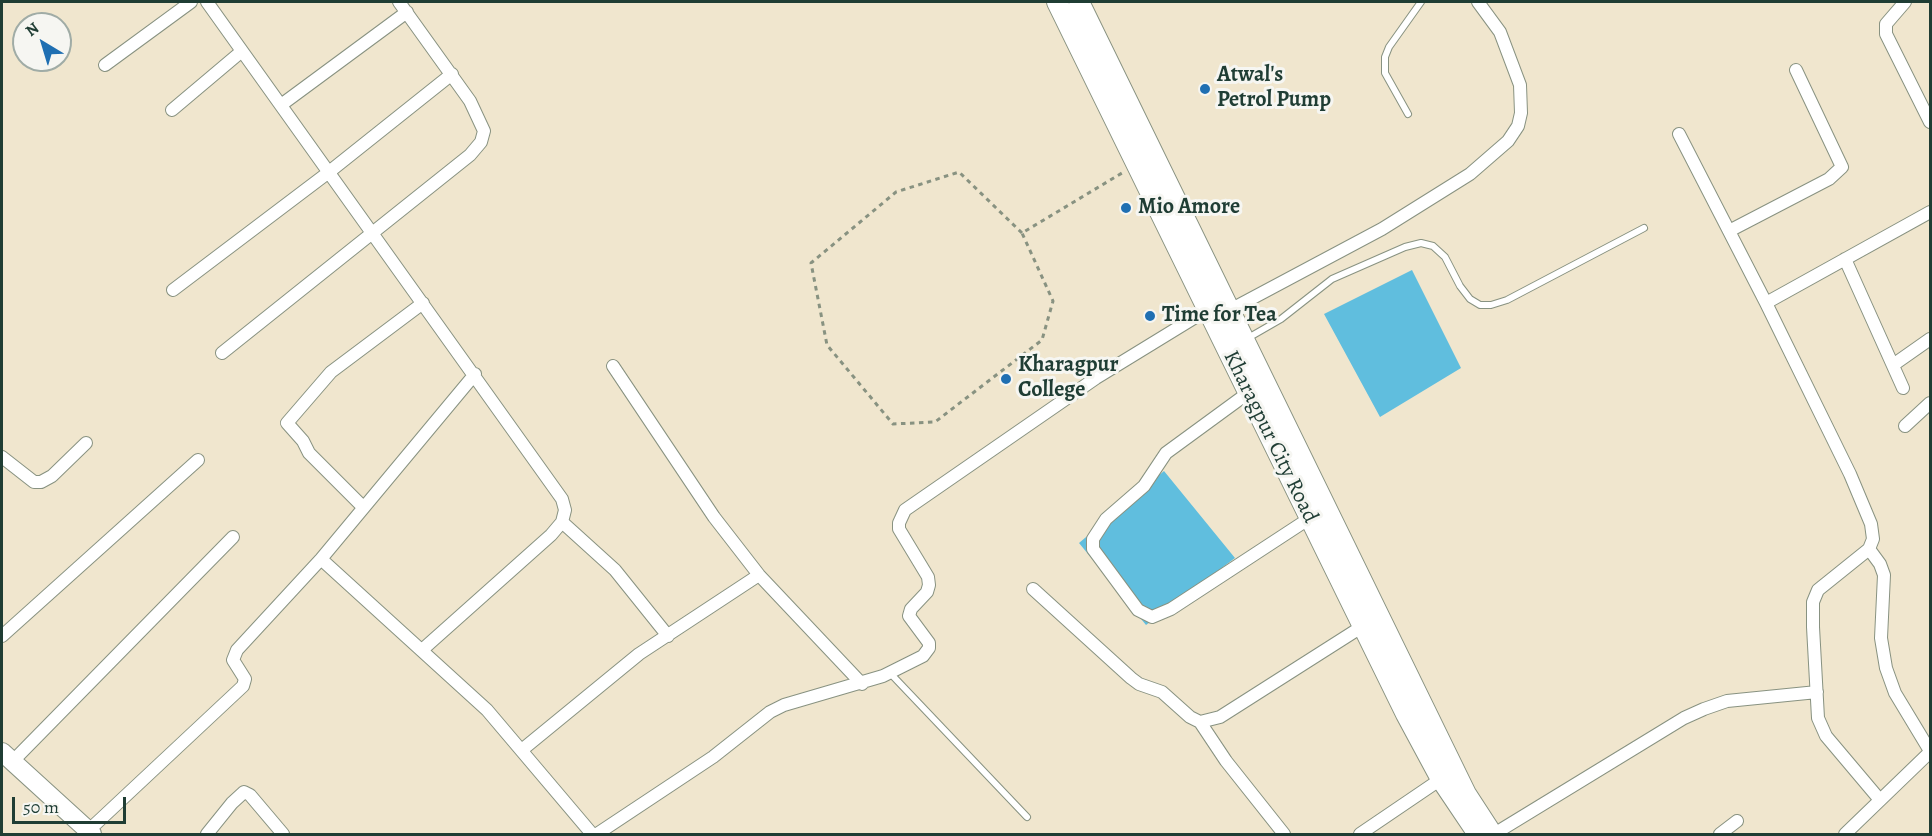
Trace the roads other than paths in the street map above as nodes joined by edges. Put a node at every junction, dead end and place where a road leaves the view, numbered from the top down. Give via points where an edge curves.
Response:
1 (191, 2) edge
2 (207, 2) edge
3 (1057, 2) edge
4 (1078, 2) edge
5 (1421, 2) edge
6 (1478, 2) edge
7 (1905, 2) edge
8 (403, 7) edge
9 (242, 51) junction
10 (105, 65) dead end
11 (1796, 70) dead end
12 (452, 74) junction
13 (281, 105) junction
14 (172, 110) dead end
15 (1408, 114) dead end
16 (1930, 122) edge
17 (1679, 134) dead end
18 (329, 172) junction
19 (1930, 212) edge
20 (1644, 228) dead end
21 (1729, 231) junction
22 (372, 232) junction
23 (1845, 259) junction
24 (173, 290) dead end
25 (423, 303) junction
26 (1766, 303) junction
27 (1208, 310) junction
28 (1230, 310) junction
29 (1930, 339) edge
30 (1245, 340) junction
31 (222, 353) dead end
32 (1893, 365) junction
33 (613, 366) dead end
34 (475, 374) junction
35 (1903, 388) dead end
36 (1248, 393) junction
37 (1930, 403) edge
38 (1905, 426) dead end
39 (87, 443) dead end
40 (2, 458) edge
41 (198, 460) dead end
42 (363, 507) junction
43 (1310, 518) junction
44 (562, 522) junction
45 (233, 537) dead end
46 (1869, 549) junction
47 (321, 559) junction
48 (759, 575) junction
49 (1033, 589) dead end
50 (1363, 627) junction
51 (2, 636) edge
52 (668, 636) junction
53 (422, 650) junction
54 (890, 672) junction
55 (862, 684) junction
56 (1817, 692) junction
57 (1200, 722) junction
58 (523, 749) junction
59 (1930, 752) edge
60 (7, 757) edge
61 (1441, 779) junction
62 (1880, 800) junction
63 (1027, 818) dead end
64 (1737, 821) dead end
65 (90, 833) edge
66 (207, 834) edge
67 (283, 834) edge
68 (592, 834) edge
69 (597, 834) edge
70 (1284, 834) edge
71 (1360, 834) edge
72 (1478, 834) edge
73 (1493, 834) edge
74 (1720, 834) edge
75 (1845, 834) edge

1 - 10 street
2 - 9 street
3 - 27 main road, Kharagpur City Road
4 - 28 main road
5 - 15 lane via 1385,57 1385,73
6 - 28 street via 1500,32 1520,85 1521,113 1508,141 1470,174 1392,223
7 - 16 street via 1886,24 1886,34
8 - 12 street
8 - 13 street
9 - 13 street
9 - 14 street
11 - 21 street via 1842,168 1829,179
12 - 18 street
12 - 22 street via 480,118 484,131 481,142
13 - 18 street
17 - 21 street
18 - 22 street
18 - 24 street
19 - 23 street
20 - 30 lane via 1491,305 1480,305 1470,299 1445,257 1433,246 1421,243 1405,247 1332,279 1281,319
21 - 26 street
22 - 25 street
22 - 31 street
23 - 26 street
23 - 32 street
25 - 34 street
25 - 42 street via 331,372 287,423 309,453
26 - 46 street via 1871,524 1873,539
27 - 36 main road, Kharagpur City Road
27 - 54 street via 1096,378 905,510 899,530 929,585 909,616 929,648 923,656
28 - 30 main road
29 - 32 street
30 - 73 main road via 1466,794
32 - 35 street
33 - 48 street via 714,517
34 - 42 street
34 - 44 street via 553,483 565,510
36 - 43 main road, Kharagpur City Road
36 - 43 street via 1166,453 1144,486 1101,525 1093,539 1093,549 1138,610 1152,617 1171,609
37 - 38 street
39 - 40 street via 42,482 34,482
41 - 51 street
42 - 47 street
43 - 50 main road, Kharagpur City Road
44 - 52 street via 615,570
44 - 53 street
45 - 60 street
46 - 56 street via 1827,580 1813,602
46 - 59 street via 1884,575 1881,638 1887,668 1895,693
47 - 53 street
47 - 65 street via 234,655 234,664 245,679 243,686
48 - 52 street
48 - 55 street
49 - 57 street via 1131,678 1162,692
50 - 57 street via 1220,717
50 - 61 main road, Kharagpur City Road
52 - 58 street via 639,654
53 - 58 street
54 - 55 street
54 - 63 lane
55 - 69 street via 770,712 713,758
56 - 62 street via 1818,718 1826,736
56 - 73 street via 1727,701 1704,709
57 - 70 street
58 - 68 street
59 - 62 street
60 - 65 main road
61 - 71 street
61 - 72 main road, Kharagpur City Road
62 - 75 street
64 - 74 street
66 - 67 street via 244,792

